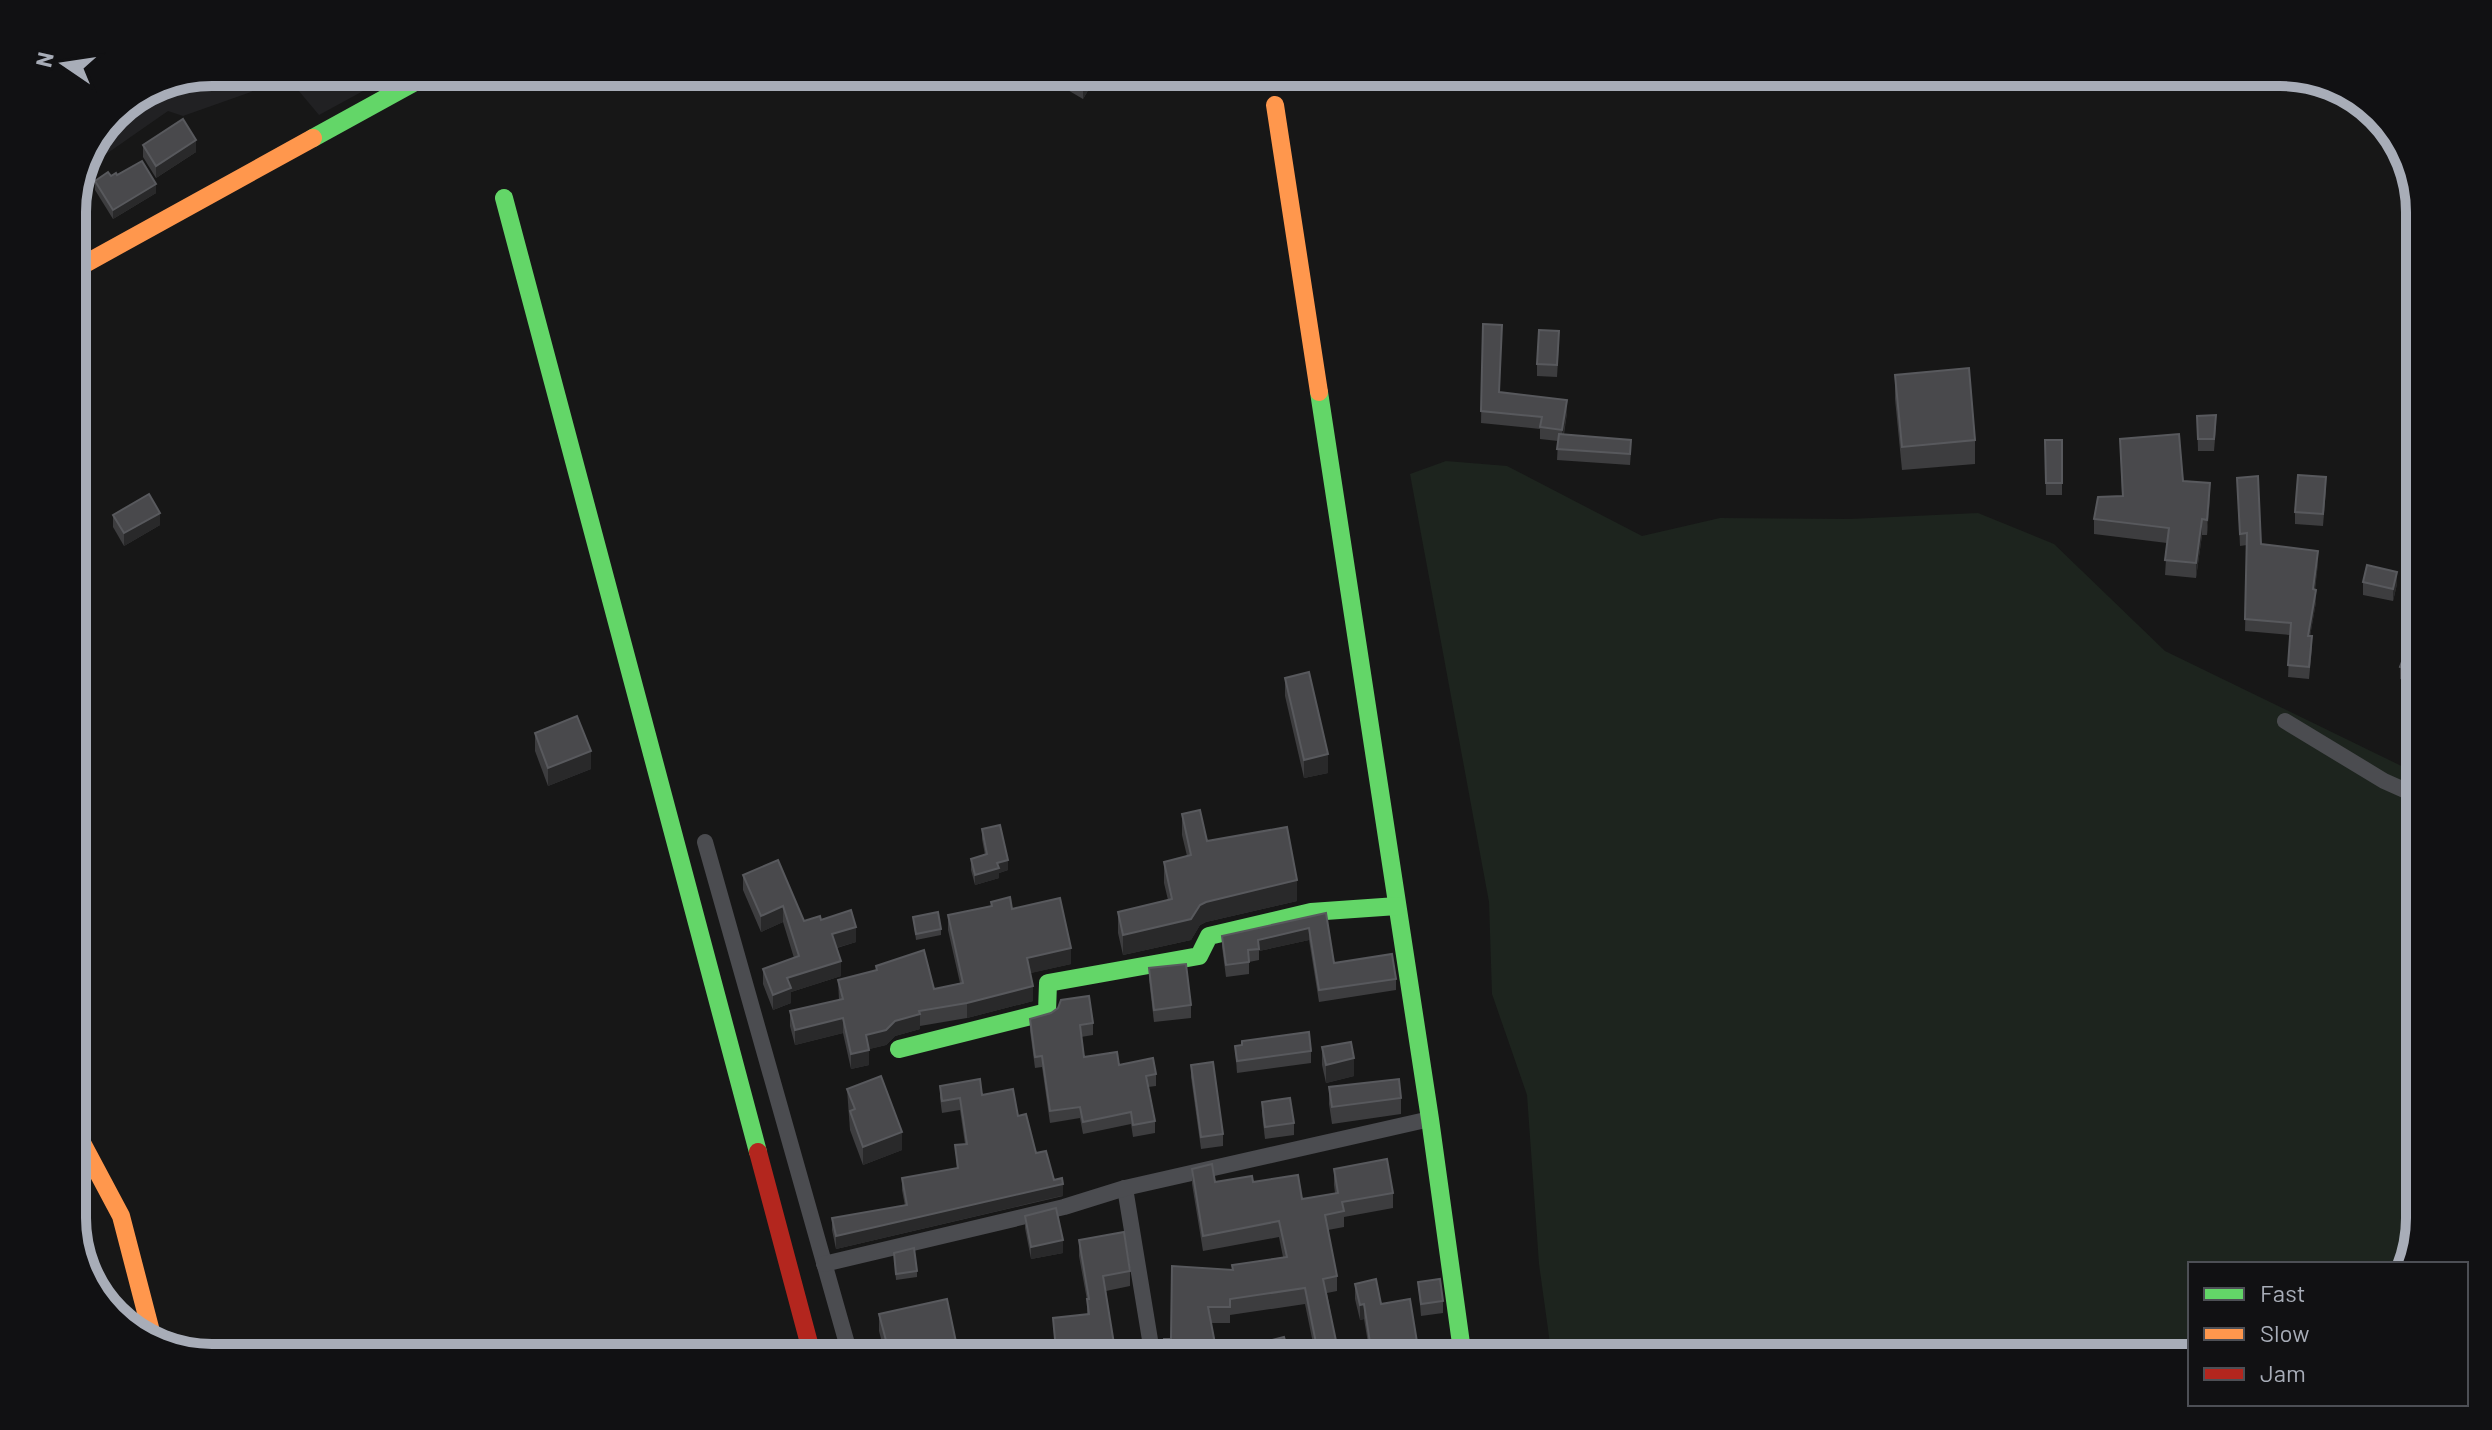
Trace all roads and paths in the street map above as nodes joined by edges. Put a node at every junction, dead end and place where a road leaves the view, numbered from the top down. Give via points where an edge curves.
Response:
1 (408, 86) edge
2 (1275, 105) dead end
3 (504, 198) dead end
4 (86, 263) edge
5 (2285, 721) dead end
6 (2406, 791) edge
7 (705, 842) dead end
8 (1397, 906) junction
9 (899, 1049) dead end
10 (1430, 1119) junction
11 (86, 1150) edge
12 (1125, 1188) junction
13 (824, 1264) junction
14 (150, 1327) edge
15 (809, 1344) edge
16 (847, 1344) edge
17 (1151, 1344) edge
18 (1461, 1344) edge

1 - 4 street
2 - 8 street
3 - 15 street
5 - 6 street
7 - 13 street
8 - 9 street via 1311,912 1209,936 1199,956 1048,983 1047,1012
8 - 10 street
10 - 12 street
10 - 18 street
11 - 14 street via 121,1216
12 - 13 street
12 - 17 street
13 - 16 street

